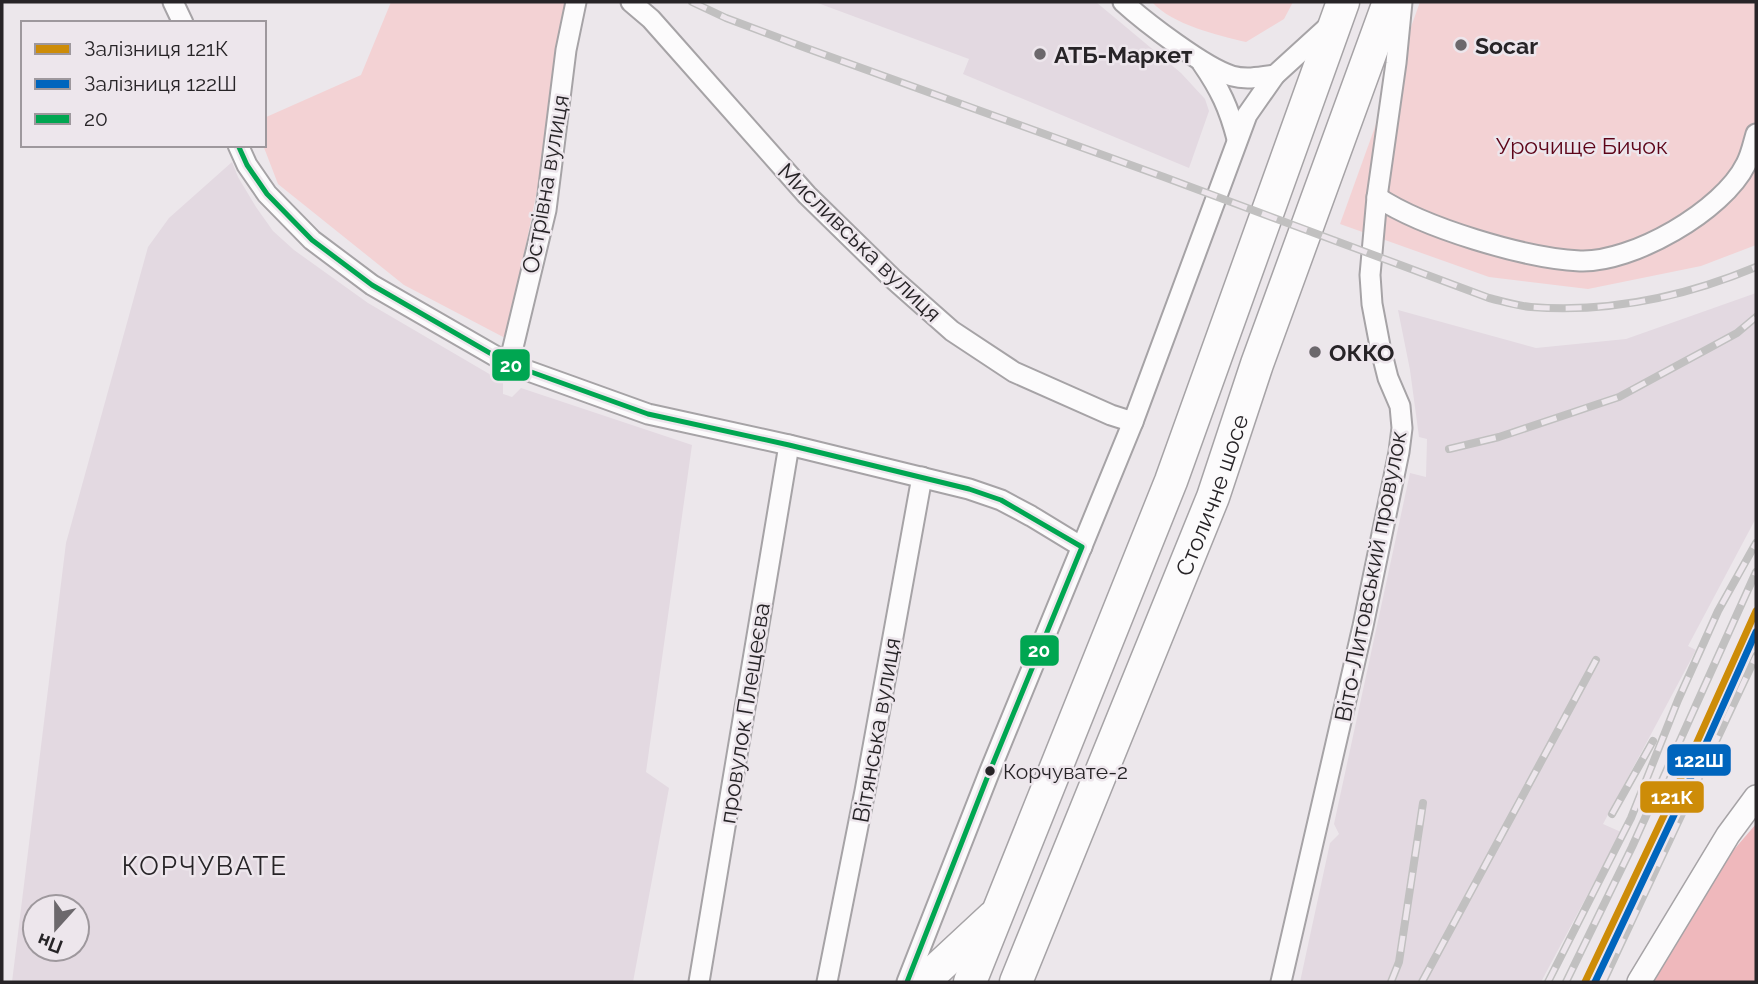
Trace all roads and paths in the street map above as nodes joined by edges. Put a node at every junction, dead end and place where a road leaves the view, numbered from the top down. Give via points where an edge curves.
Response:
1 (173, 2) edge
2 (576, 2) edge
3 (631, 2) edge
4 (1123, 2) edge
5 (1389, 2) edge
6 (1402, 2) edge
7 (1340, 10) edge
8 (182, 21) edge
9 (1199, 59) junction
10 (1275, 75) junction
11 (1756, 134) edge
12 (1237, 139) junction
13 (239, 147) edge
14 (1377, 197) junction
15 (509, 364) junction
16 (1133, 422) junction
17 (789, 445) junction
18 (922, 477) junction
19 (1082, 547) junction
20 (1756, 797) edge
21 (999, 911) junction
22 (699, 982) edge
23 (827, 982) edge
24 (906, 982) edge
25 (922, 982) edge
26 (970, 982) edge
27 (1016, 982) edge
28 (1281, 982) edge
29 (1639, 982) edge

1 - 8 street
2 - 15 street, Острівна вулиця via 546,210
3 - 16 street, Мисливська вулиця via 652,19 807,195 953,331 1014,372
4 - 9 street
5 - 27 highway, Столичне шосе via 1213,497
6 - 14 street, Віто-Литовський провулок
7 - 10 street
7 - 21 highway, Столичне шосе via 1171,481
9 - 10 street via 1232,76
9 - 12 street via 1222,92
10 - 12 street via 1247,115
11 - 14 street via 1746,165 1726,191 1654,243 1616,256 1582,261 1493,244 1433,225
12 - 16 street
13 - 15 street via 267,194 312,240 372,285
14 - 28 street, Віто-Литовський провулок via 1372,304 1402,428 1363,626
15 - 17 street via 648,414
16 - 19 street
17 - 18 street
17 - 22 street, провулок Плещеєва
18 - 19 street via 1001,500
18 - 23 street, Вітянська вулиця
19 - 24 street
20 - 29 street
21 - 25 highway
21 - 26 highway, Столичне шосе

